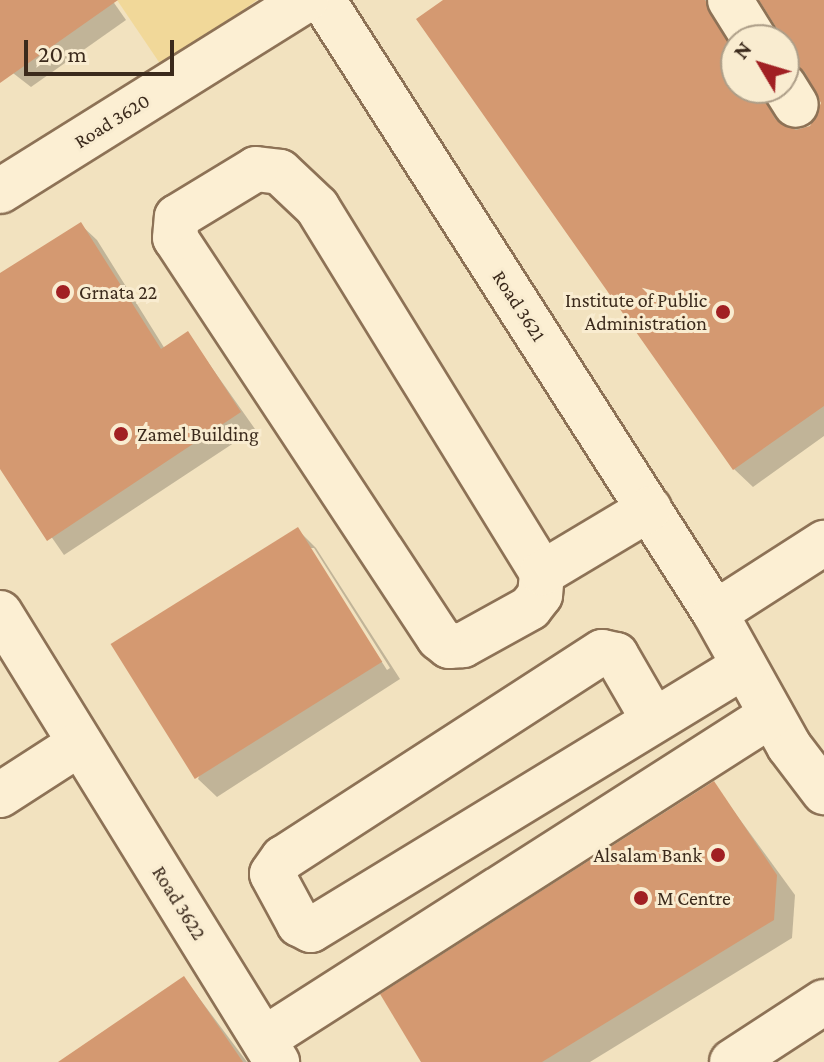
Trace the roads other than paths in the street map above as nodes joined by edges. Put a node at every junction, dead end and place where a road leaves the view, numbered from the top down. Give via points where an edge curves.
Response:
1 (306, 0) edge
2 (323, 0) edge
3 (730, 0) edge
4 (745, 24) edge
5 (0, 191) edge
6 (649, 509) junction
7 (824, 543) edge
8 (542, 573) junction
9 (0, 613) edge
10 (715, 613) junction
11 (744, 666) junction
12 (771, 715) junction
13 (653, 719) junction
14 (79, 744) junction
15 (824, 792) edge
16 (0, 795) edge
17 (824, 1002) edge
18 (270, 1050) edge
19 (732, 1062) edge

1 - 5 street, Road 3620
2 - 6 street, Road 3621
3 - 4 street
6 - 8 street
6 - 10 street, Road 3621
7 - 10 street
8 - 8 street via 302,189 280,172 256,169 177,217 175,238 439,638 449,646 463,645 530,608 540,595
9 - 14 street, Road 3622
10 - 11 street, Road 3621
11 - 12 street, Road 3621
11 - 13 street
12 - 15 street, Road 3621
12 - 18 street
13 - 13 street via 311,930 299,924 272,874 283,858 602,652 616,655
14 - 16 street
14 - 18 street, Road 3622
17 - 19 street

